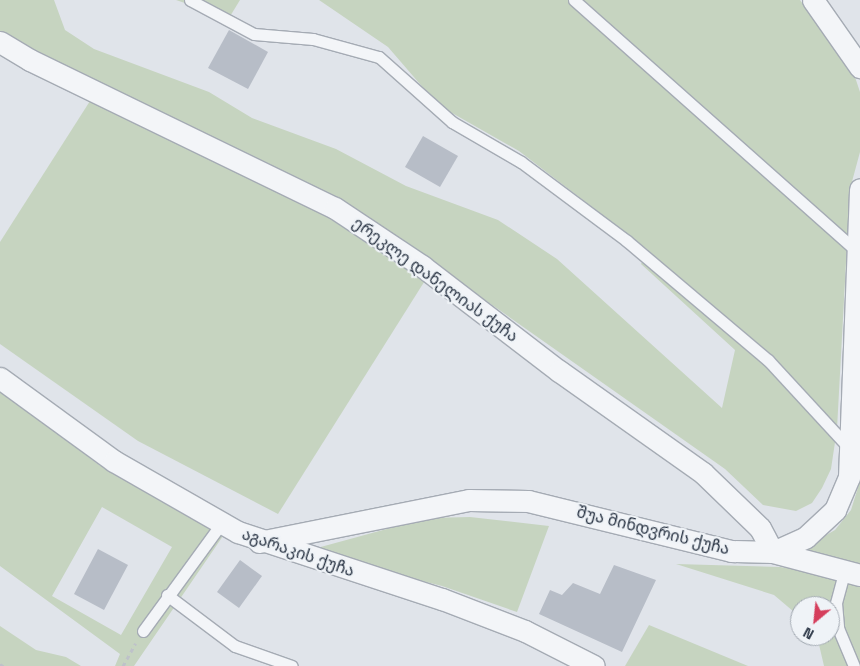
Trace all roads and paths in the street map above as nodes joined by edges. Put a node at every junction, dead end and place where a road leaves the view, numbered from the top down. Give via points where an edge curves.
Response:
1 (190, 0) edge
2 (574, 0) edge
3 (813, 0) edge
4 (0, 42) edge
5 (860, 67) edge
6 (860, 189) edge
7 (858, 252) junction
8 (0, 378) edge
9 (853, 452) junction
10 (221, 524) junction
11 (260, 542) junction
12 (773, 552) junction
13 (852, 574) edge
14 (167, 595) junction
15 (143, 632) joint
16 (123, 666) edge
17 (292, 666) edge
18 (594, 666) edge
19 (854, 666) edge

1 - 9 lane via 254,34 314,39 379,57 452,122 520,162 634,247 768,360
2 - 7 lane
3 - 5 street
4 - 12 street, ერეკლე დანელიას ქუჩა via 30,60 335,208 422,266 559,372 704,473 760,528
6 - 7 street, შუა მინდვრის ქუჩა
7 - 9 street, შუა მინდვრის ქუჩა
8 - 10 street, აგარაკის ქუჩა via 114,461
9 - 12 street, შუა მინდვრის ქუჩა via 849,477 835,510 806,537
10 - 11 street, აგარაკის ქუჩა
10 - 14 lane
11 - 12 street, შუა მინდვრის ქუჩა via 310,535 421,507 469,500 528,501 731,551
11 - 18 street, აგარაკის ქუჩა via 442,599 525,631
12 - 13 street
13 - 19 lane via 836,603 838,628
14 - 15 lane
14 - 17 lane via 235,646
15 - 16 path

